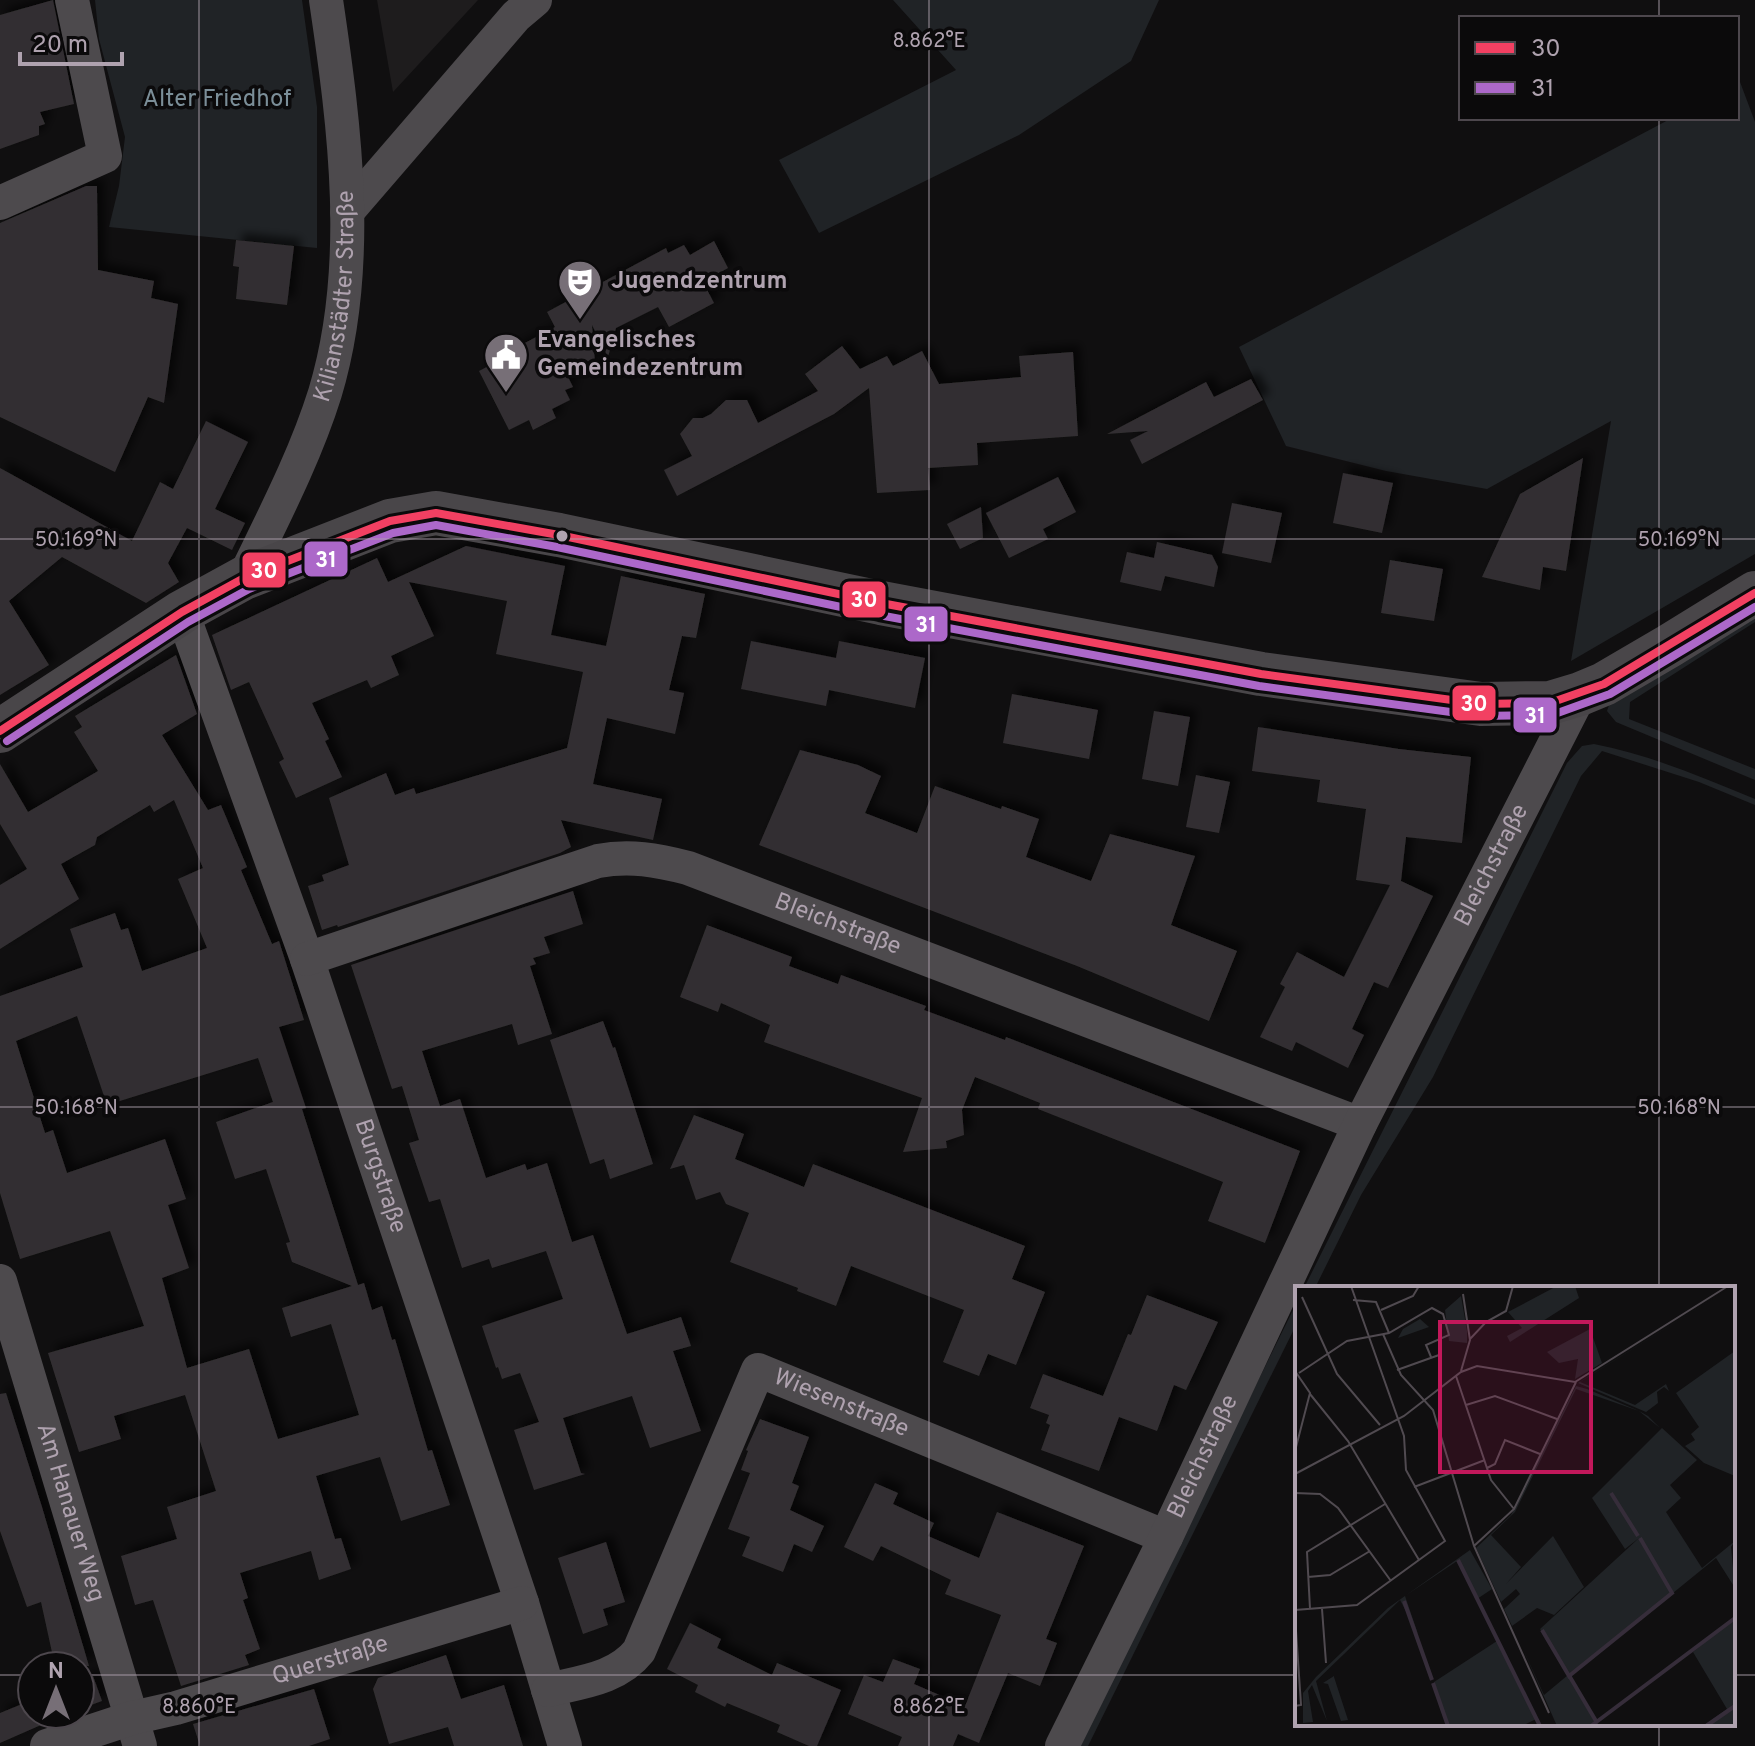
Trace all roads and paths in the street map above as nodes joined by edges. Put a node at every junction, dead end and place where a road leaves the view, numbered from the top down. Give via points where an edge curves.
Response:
1 (72, 0) edge
2 (326, 0) edge
3 (535, 0) edge
4 (0, 203) edge
5 (347, 212) junction
6 (244, 578) junction
7 (1755, 593) edge
8 (182, 612) junction
9 (1580, 694) junction
10 (0, 731) edge
11 (307, 959) junction
12 (1360, 1124) junction
13 (0, 1281) edge
14 (1166, 1537) junction
15 (522, 1603) junction
16 (548, 1690) junction
17 (136, 1732) edge
18 (47, 1746) edge
19 (565, 1746) edge
20 (1062, 1746) edge

1 - 4 street via 105,156
2 - 5 street, Kilianstädter Straße
3 - 5 street
5 - 6 street, Kilianstädter Straße via 341,311 325,392 282,501
6 - 8 main road
6 - 9 main road via 390,521 436,513 1261,674 1481,704 1550,703
7 - 9 main road
8 - 10 main road
8 - 11 street, Burgstraße
9 - 12 street, Bleichstraße
11 - 12 street, Bleichstraße via 598,861 644,858 688,868
11 - 15 street, Burgstraße
12 - 14 street, Bleichstraße
13 - 17 street, Am Hanauer Weg
14 - 16 street, Wiesenstraße via 758,1370 639,1651 613,1673
14 - 20 street, Bleichstraße
15 - 16 street, Burgstraße
15 - 17 street, Querstraße via 176,1708
16 - 19 street, Burgstraße
17 - 18 street, Querstraße

